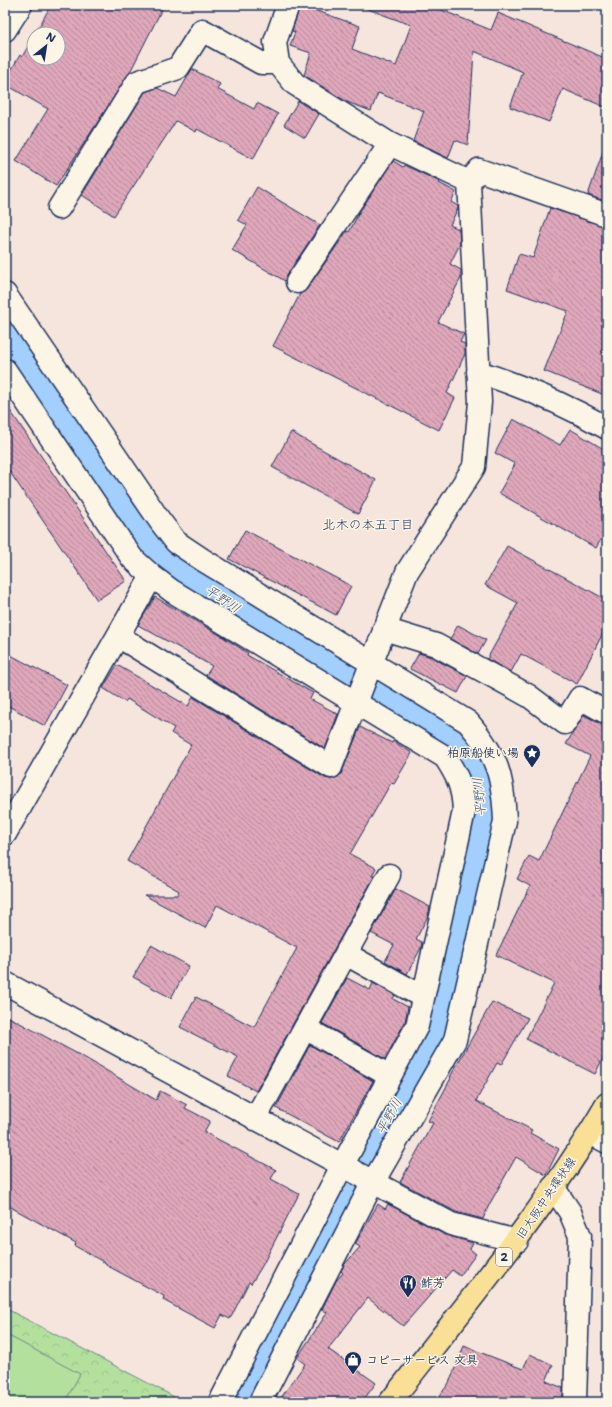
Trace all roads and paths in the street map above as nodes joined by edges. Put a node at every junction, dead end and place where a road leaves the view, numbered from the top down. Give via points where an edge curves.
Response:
1 (21, 5) edge
2 (288, 5) edge
3 (5, 30) edge
4 (278, 63) junction
5 (390, 144) junction
6 (469, 182) junction
7 (59, 208) dead end
8 (607, 215) edge
9 (297, 282) dead end
10 (5, 294) edge
11 (5, 370) edge
12 (478, 372) junction
13 (606, 426) edge
14 (152, 576) junction
15 (384, 629) junction
16 (118, 636) junction
17 (371, 663) junction
18 (356, 703) junction
19 (607, 713) edge
20 (5, 834) edge
21 (389, 875) dead end
22 (346, 954) junction
23 (5, 983) edge
24 (423, 996) junction
25 (305, 1028) junction
26 (390, 1076) junction
27 (607, 1104) edge
28 (255, 1120) junction
29 (599, 1137) edge
30 (343, 1166) junction
31 (372, 1182) junction
32 (553, 1187) junction
33 (517, 1241) junction
34 (220, 1402) edge
35 (260, 1402) edge
36 (390, 1402) edge
37 (575, 1402) edge

1 - 3 street
2 - 4 street via 275,42
4 - 5 street via 295,84
4 - 7 street via 260,63 202,30 178,68 137,82
5 - 6 street
5 - 9 street
6 - 8 street via 478,170
6 - 12 street
10 - 17 street via 176,542
11 - 14 street via 132,558
12 - 13 street via 510,382
12 - 15 street via 480,402 474,467 407,572
14 - 16 street
14 - 18 street via 172,591
15 - 17 street
15 - 19 street via 436,645 530,696 565,723 580,698
16 - 18 street via 331,767
16 - 20 street
17 - 18 street
17 - 31 street via 468,722 484,741 499,771 504,791 505,821 455,1040
18 - 24 street via 445,757 463,791 464,811
21 - 22 street
22 - 24 street
22 - 25 street
23 - 28 street
24 - 26 street via 417,1026
25 - 26 street
25 - 28 street
26 - 30 street
27 - 29 main road, 旧大阪中央環状線 / 2
28 - 30 street
29 - 32 main road, 旧大阪中央環状線 / 2
30 - 31 street
30 - 34 street
31 - 33 street via 451,1224
31 - 35 street
32 - 33 main road, 旧大阪中央環状線 / 2
32 - 37 street via 570,1212 580,1236
33 - 36 main road, 旧大阪中央環状線 / 2

